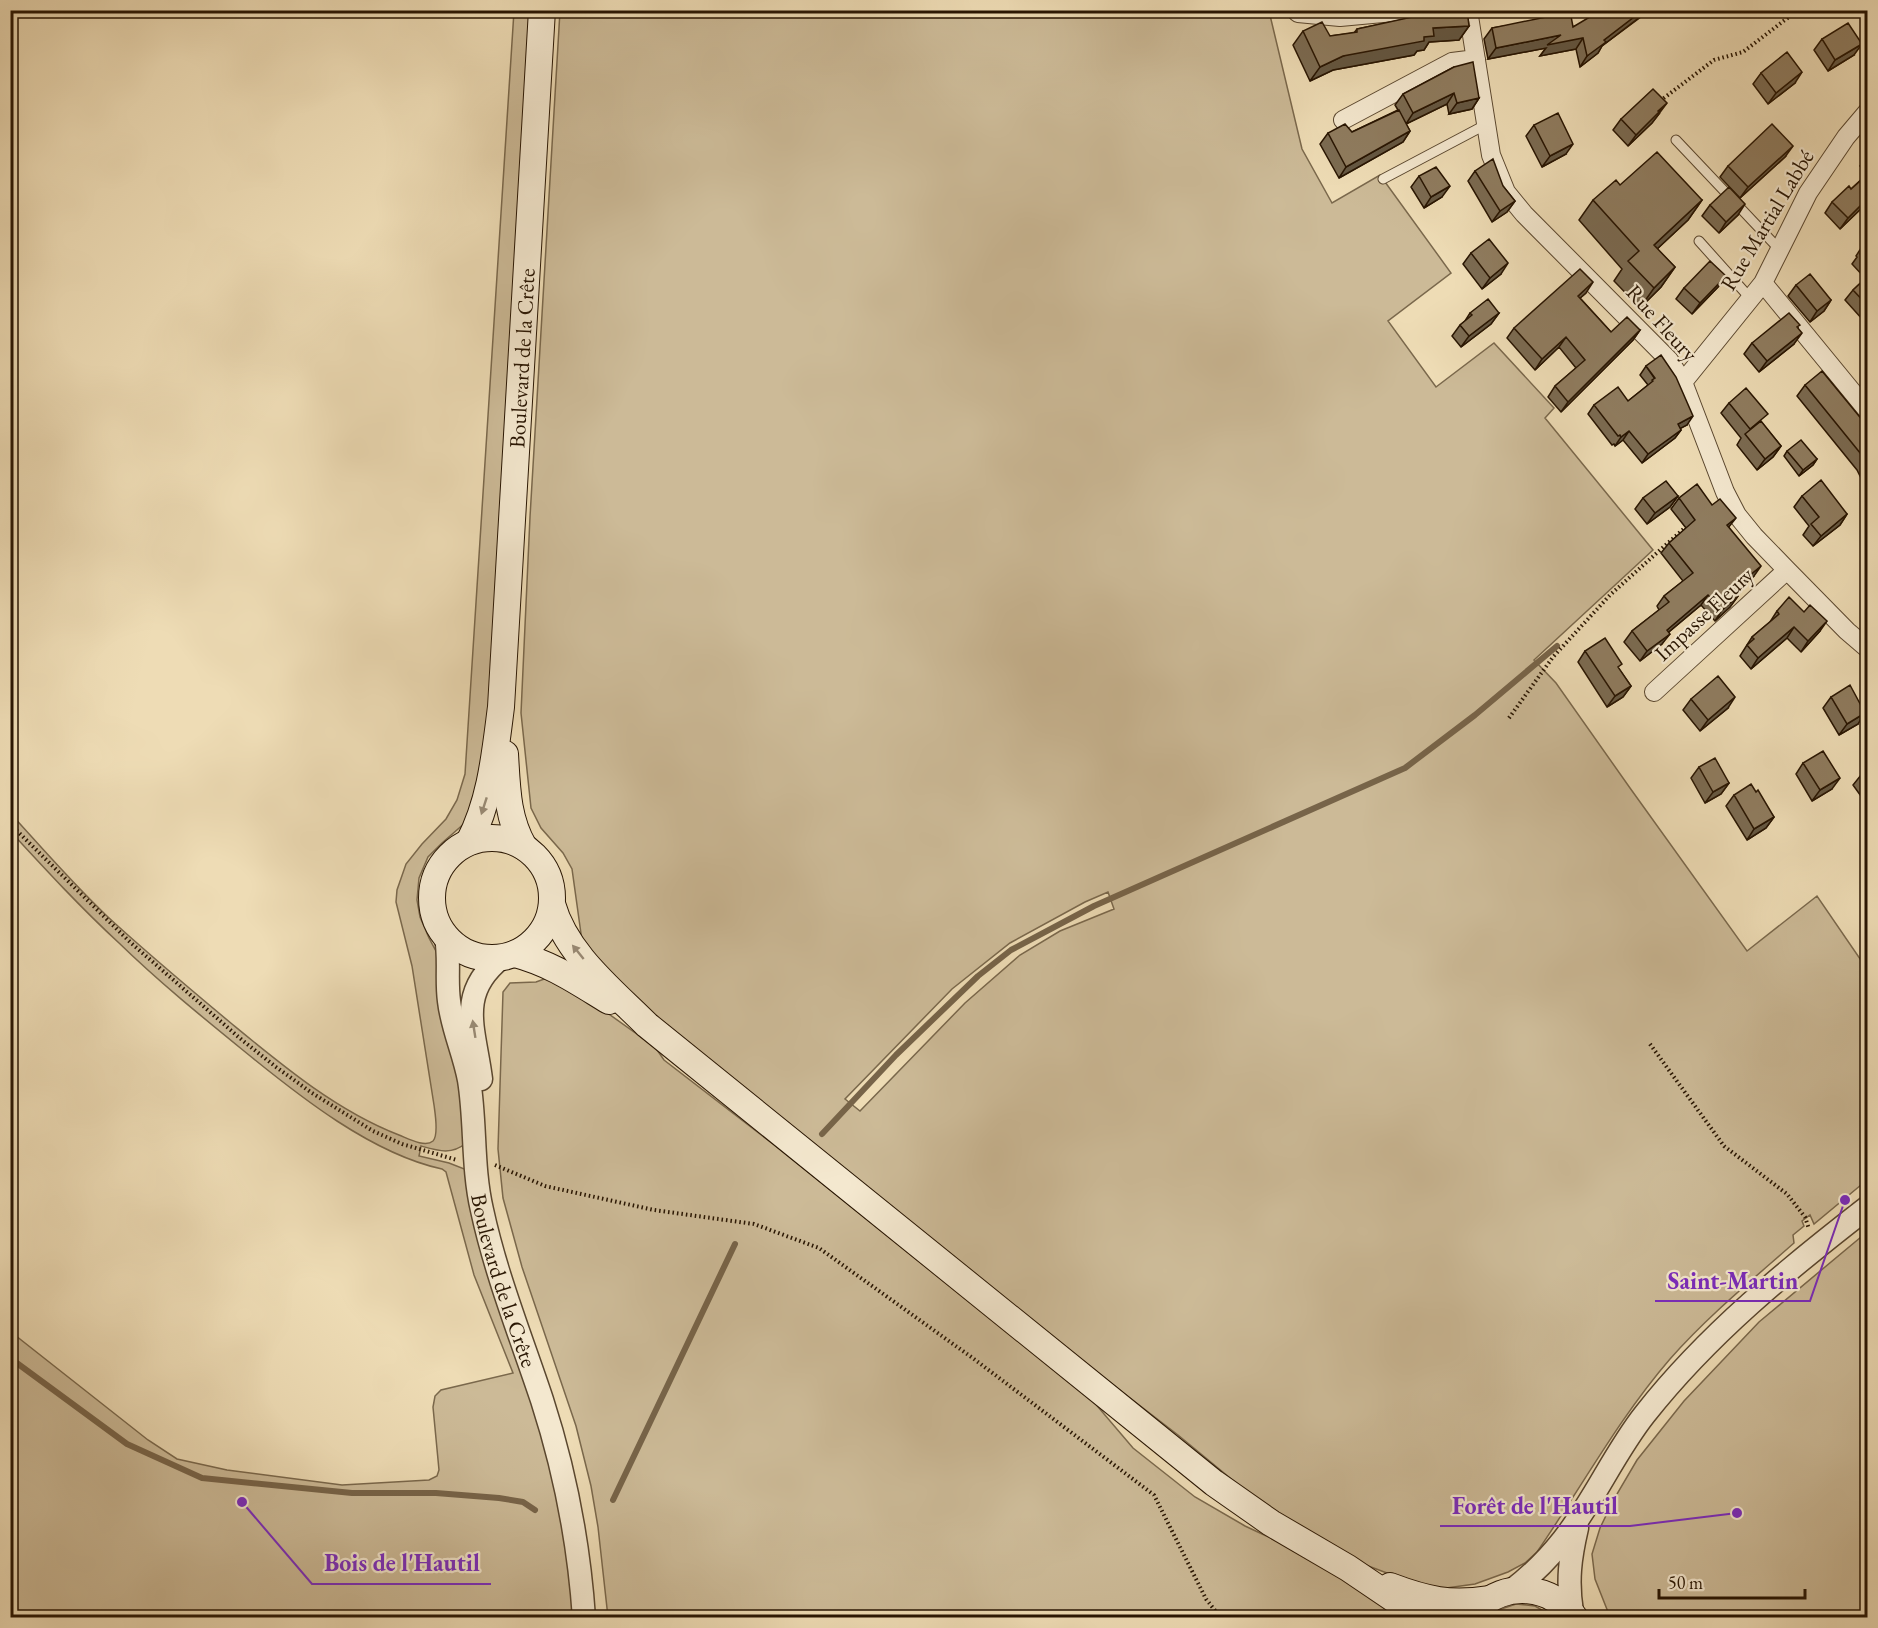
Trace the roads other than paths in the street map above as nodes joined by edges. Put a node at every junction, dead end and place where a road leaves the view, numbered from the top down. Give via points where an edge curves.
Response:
1 (542, 10) edge
2 (1295, 10) edge
3 (1415, 10) edge
4 (1468, 10) edge
5 (1476, 59) junction
6 (1868, 111) edge
7 (1343, 120) dead end
8 (1487, 124) junction
9 (1676, 140) dead end
10 (1383, 179) dead end
11 (1699, 241) dead end
12 (1779, 250) junction
13 (1763, 283) junction
14 (1750, 298) junction
15 (1683, 382) junction
16 (1868, 411) edge
17 (1786, 570) junction
18 (1868, 648) edge
19 (1653, 692) dead end
20 (501, 707) junction
21 (469, 842) junction
22 (524, 847) junction
23 (552, 904) junction
24 (446, 938) junction
25 (508, 956) junction
26 (647, 1025) junction
27 (480, 1163) junction
28 (1868, 1207) edge
29 (1580, 1516) junction
30 (1348, 1569) junction
31 (1500, 1595) junction
32 (1574, 1615) edge
33 (584, 1617) edge
34 (595, 1617) edge
35 (1422, 1617) edge
36 (1471, 1617) edge

1 - 20 main road, Boulevard de la Crête
2 - 3 street via 1340,17
4 - 5 street, Rue Fleury
5 - 7 street via 1452,62
5 - 8 street, Rue Fleury
6 - 12 street, Rue Martial Labbé via 1808,193
8 - 10 lane
8 - 15 street, Rue Fleury via 1491,155 1506,192 1669,360
9 - 12 lane
11 - 14 lane
12 - 13 street, Rue Martial Labbé
13 - 14 street, Rue Martial Labbé
13 - 16 street
14 - 15 street, Rue Martial Labbé
15 - 17 street, Rue Fleury via 1737,514
17 - 18 street, Rue Fleury
17 - 19 street, Impasse Fleury
20 -> 21 main road, Boulevard de la Crête via 489,792
20 - 22 main road, Boulevard de la Crête via 508,803
21 - 22 main road via 491,837
21 - 24 main road via 451,853 435,879 433,910
22 - 23 main road via 535,855 549,877
23 - 25 main road via 537,939
26 -> 23 main road via 572,946
24 - 25 main road via 465,952 489,958
24 - 27 street, Boulevard de la Crête via 448,1000 469,1080
25 - 26 main road via 553,967
27 -> 25 street, Boulevard de la Crête via 481,1078 472,998 492,965
26 - 30 main road via 1214,1484
27 - 33 street, Boulevard de la Crête via 481,1209 490,1243 558,1453 577,1543
27 - 34 street, Boulevard de la Crête via 501,1245 573,1465 585,1524
28 - 29 street via 1757,1299 1670,1383 1634,1428
29 - 31 street via 1546,1561
29 - 32 street via 1568,1591
30 - 31 main road via 1429,1599 1465,1603
30 - 35 main road
31 - 32 main road via 1525,1590 1551,1596
31 - 36 main road via 1479,1607

